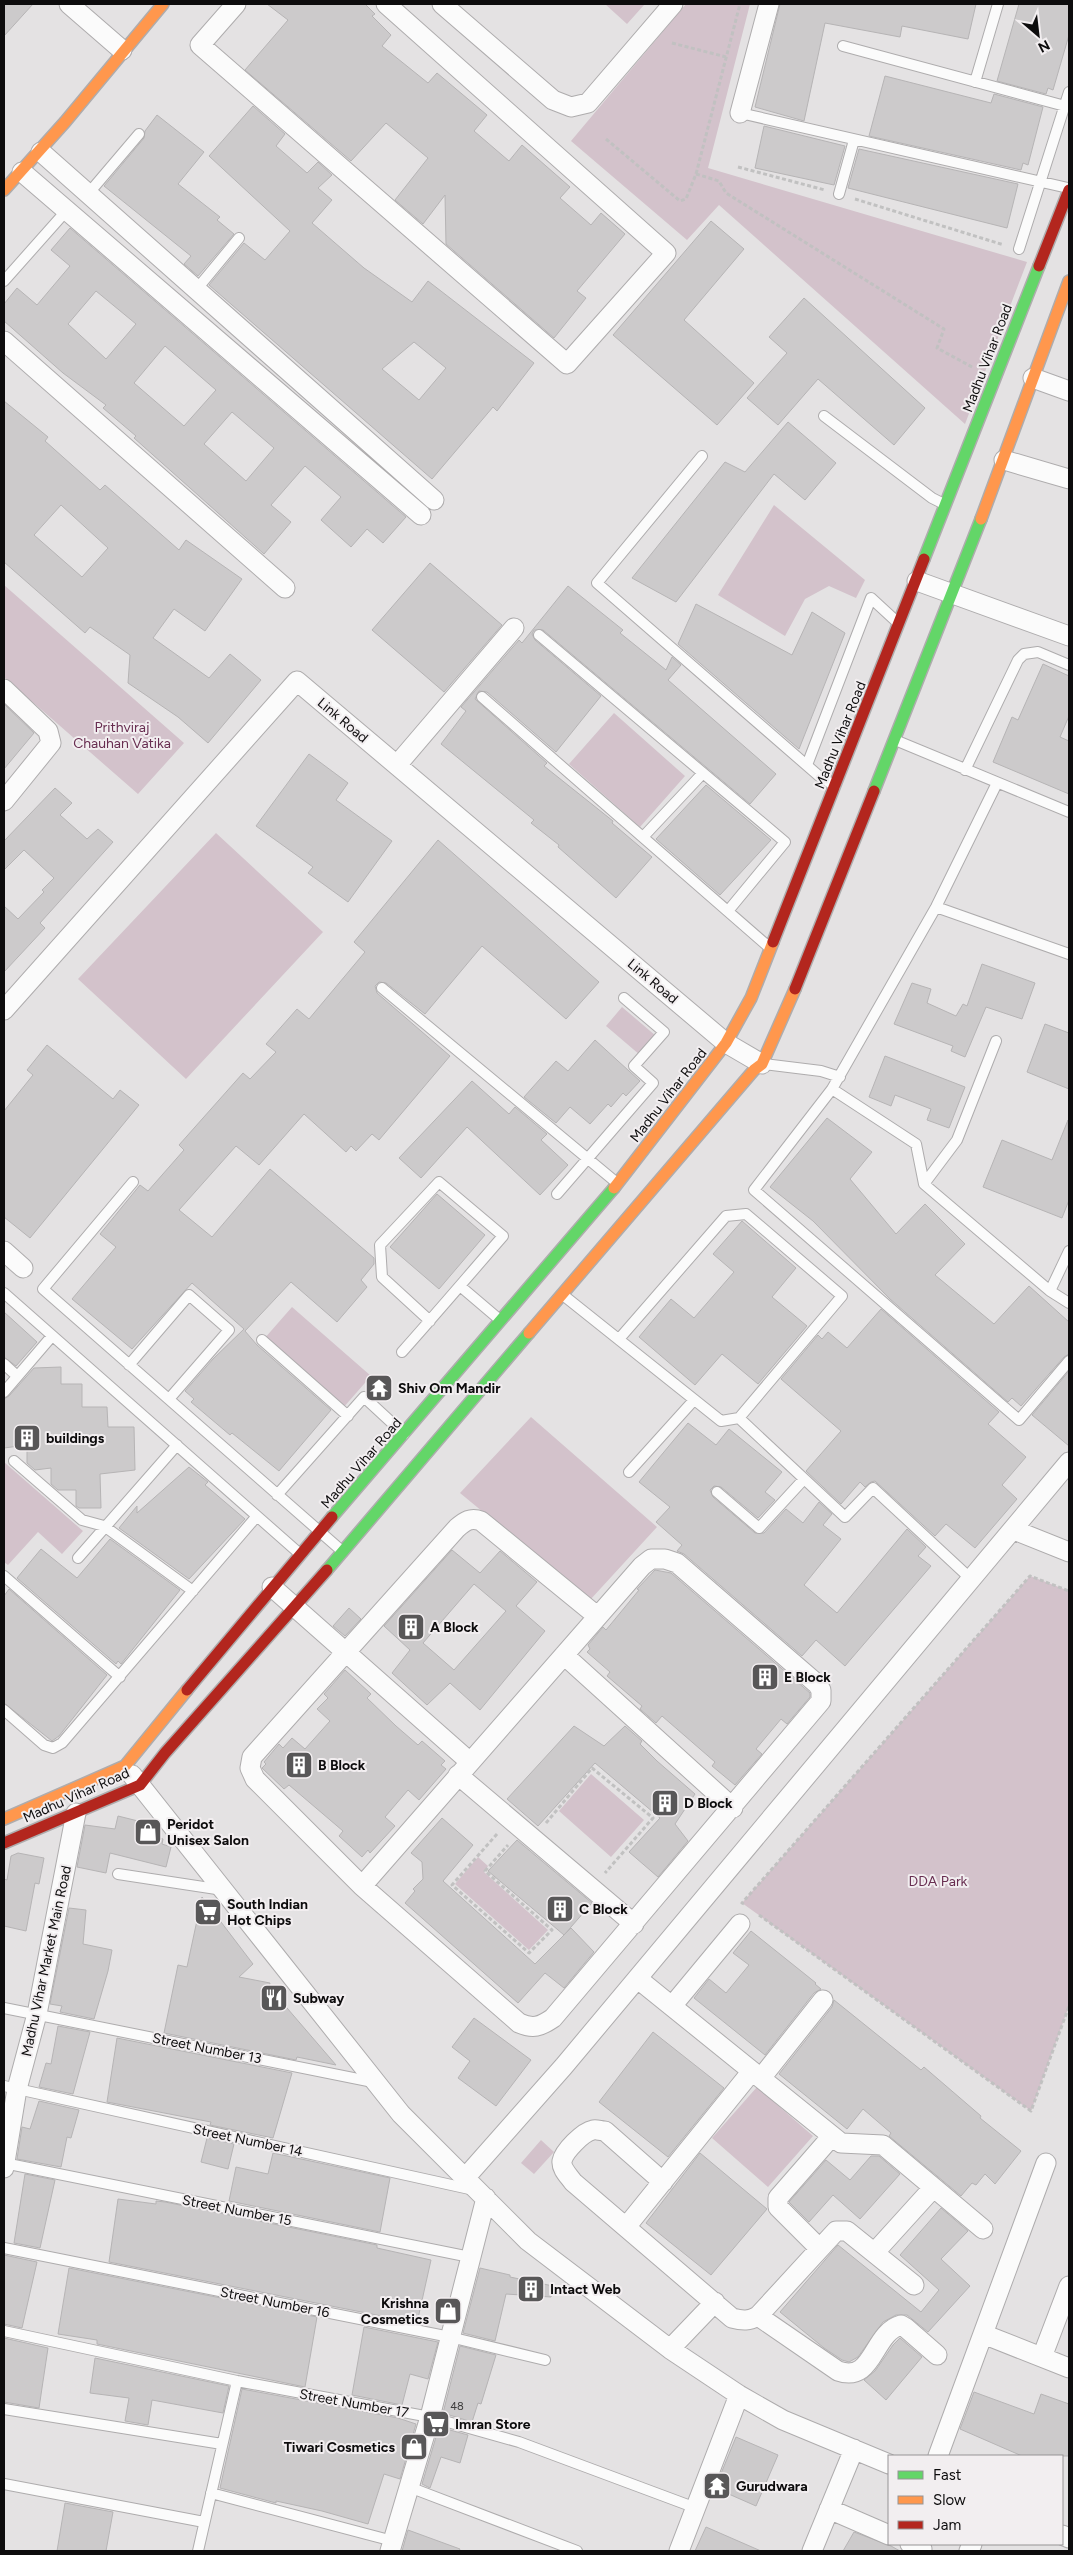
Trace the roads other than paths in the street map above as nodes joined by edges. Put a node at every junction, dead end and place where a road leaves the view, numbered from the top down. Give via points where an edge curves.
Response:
1 (69, 4) edge
2 (163, 4) edge
3 (236, 4) edge
4 (386, 4) edge
5 (442, 4) edge
6 (673, 4) edge
7 (768, 4) edge
8 (998, 4) edge
9 (843, 46) dead end
10 (122, 50) junction
11 (975, 82) junction
12 (1069, 92) edge
13 (1065, 106) junction
14 (740, 114) joint
15 (139, 134) dead end
16 (854, 140) junction
17 (41, 152) junction
18 (22, 172) junction
19 (1040, 184) junction
20 (1069, 189) edge
21 (4, 190) edge
22 (88, 194) junction
23 (839, 194) road end
24 (67, 210) junction
25 (239, 238) dead end
26 (1019, 249) road end
27 (4, 281) edge
28 (1069, 281) edge
29 (196, 290) junction
30 (4, 342) edge
31 (1033, 378) junction
32 (1069, 391) edge
33 (824, 416) dead end
34 (702, 456) dead end
35 (1004, 460) junction
36 (1069, 479) edge
37 (434, 500) dead end
38 (946, 506) junction
39 (421, 515) dead end
40 (917, 581) junction
41 (285, 588) dead end
42 (953, 594) junction
43 (900, 624) junction
44 (514, 628) dead end
45 (538, 635) dead end
46 (1069, 636) edge
47 (1069, 665) edge
48 (4, 689) edge
49 (482, 697) dead end
50 (894, 740) junction
51 (396, 765) junction
52 (806, 765) junction
53 (965, 770) junction
54 (702, 773) junction
55 (997, 783) junction
56 (835, 787) junction
57 (4, 801) edge
58 (1069, 812) edge
59 (643, 837) junction
60 (936, 907) junction
61 (728, 911) junction
62 (771, 949) junction
63 (1069, 954) edge
64 (382, 988) dead end
65 (624, 998) dead end
66 (4, 1010) edge
67 (996, 1041) dead end
68 (726, 1043) junction
69 (762, 1064) junction
70 (840, 1076) junction
71 (832, 1089) junction
72 (586, 1158) junction
73 (133, 1182) dead end
74 (618, 1184) junction
75 (924, 1184) junction
76 (557, 1194) dead end
77 (4, 1250) edge
78 (1069, 1251) edge
79 (23, 1268) dead end
80 (537, 1279) junction
81 (460, 1286) junction
82 (1050, 1290) junction
83 (4, 1293) edge
84 (562, 1294) junction
85 (1069, 1303) edge
86 (430, 1321) junction
87 (501, 1321) junction
88 (52, 1336) junction
89 (619, 1339) junction
90 (262, 1340) dead end
91 (402, 1352) dead end
92 (1069, 1361) edge
93 (4, 1364) edge
94 (129, 1364) junction
95 (17, 1376) junction
96 (4, 1392) edge
97 (169, 1399) junction
98 (694, 1400) junction
99 (348, 1416) junction
100 (739, 1418) junction
101 (405, 1434) junction
102 (177, 1445) junction
103 (14, 1462) dead end
104 (1069, 1462) edge
105 (629, 1472) dead end
106 (804, 1479) junction
107 (717, 1492) dead end
108 (277, 1495) junction
109 (257, 1516) junction
110 (104, 1526) junction
111 (1014, 1530) junction
112 (320, 1533) junction
113 (343, 1552) junction
114 (1069, 1552) edge
115 (301, 1555) junction
116 (78, 1558) dead end
117 (4, 1576) edge
118 (972, 1580) junction
119 (272, 1587) junction
120 (193, 1591) junction
121 (294, 1606) junction
122 (596, 1616) junction
123 (346, 1652) junction
124 (564, 1655) junction
125 (120, 1676) junction
126 (4, 1710) edge
127 (125, 1766) junction
128 (464, 1768) junction
129 (140, 1785) junction
130 (732, 1808) junction
131 (76, 1813) junction
132 (4, 1819) edge
133 (4, 1843) edge
134 (118, 1874) dead end
135 (362, 1886) junction
136 (223, 1890) junction
137 (745, 1916) road end
138 (634, 1924) junction
139 (638, 1979) junction
140 (823, 2000) dead end
141 (672, 2006) junction
142 (4, 2008) edge
143 (38, 2014) junction
144 (756, 2074) junction
145 (376, 2082) junction
146 (10, 2088) edge
147 (832, 2136) junction
148 (4, 2163) edge
149 (1046, 2164) dead end
150 (4, 2168) edge
151 (663, 2182) junction
152 (933, 2188) junction
153 (476, 2189) junction
154 (626, 2227) junction
155 (983, 2229) dead end
156 (4, 2248) edge
157 (819, 2248) junction
158 (875, 2252) junction
159 (470, 2257) junction
160 (914, 2285) dead end
161 (1069, 2286) edge
162 (714, 2302) junction
163 (758, 2316) junction
164 (4, 2331) edge
165 (984, 2334) junction
166 (450, 2337) junction
167 (670, 2349) junction
168 (937, 2355) dead end
169 (1042, 2357) junction
170 (545, 2360) dead end
171 (1069, 2368) edge
172 (237, 2381) junction
173 (739, 2395) junction
174 (4, 2409) edge
175 (430, 2416) junction
176 (222, 2444) junction
177 (854, 2449) junction
178 (938, 2455) edge
179 (888, 2464) edge
180 (4, 2484) edge
181 (409, 2487) junction
182 (211, 2493) junction
183 (696, 2508) junction
184 (829, 2509) junction
185 (204, 2522) junction
186 (888, 2535) edge
187 (392, 2546) edge
188 (198, 2551) edge
189 (577, 2551) edge
190 (679, 2551) edge
191 (812, 2551) edge

1 - 10 street
2 - 10 street
3 - 4 street via 200,45 567,364 666,253
5 - 6 street via 553,100 571,107 588,103
7 - 14 street
8 - 11 lane
9 - 11 lane
10 - 17 street
11 - 13 lane
12 - 13 lane
13 - 19 lane
14 - 16 lane
15 - 22 lane
16 - 19 lane
16 - 23 lane
17 - 18 street
17 - 22 street
18 - 21 street
18 - 24 street
19 - 20 lane
19 - 26 lane
20 - 38 street, Madhu Vihar Road
22 - 29 street
24 - 27 lane
24 - 39 street
25 - 29 lane
28 - 31 street, Madhu Vihar Road
29 - 37 street
30 - 41 street
31 - 32 street
31 - 35 street, Madhu Vihar Road
33 - 38 lane
34 - 52 lane via 597,584
35 - 36 street
35 - 42 street, Madhu Vihar Road
38 - 40 street, Madhu Vihar Road
40 - 42 street
40 - 43 street, Madhu Vihar Road
42 - 46 street
42 - 50 street, Madhu Vihar Road
43 - 52 lane via 871,598
43 - 56 street, Madhu Vihar Road
44 - 51 street
45 - 54 lane
47 - 53 lane via 1038,652 1024,654 1018,660
48 - 57 street via 51,736 51,744 45,753
49 - 59 lane
50 - 53 lane
50 - 69 street, Madhu Vihar Road
51 - 66 street, Link Road via 298,681
51 - 68 street, Link Road
52 - 56 lane
53 - 55 lane
54 - 59 lane
54 - 61 lane via 785,842
55 - 58 lane
55 - 60 lane
56 - 62 street, Madhu Vihar Road
59 - 61 lane
60 - 63 lane
60 - 70 lane
61 - 62 lane
62 - 68 street, Madhu Vihar Road via 751,998
64 - 72 lane
65 - 72 lane via 664,1032 634,1066 653,1083
67 - 75 lane via 957,1140
68 - 69 street, Link Road
68 - 74 street, Madhu Vihar Road
69 - 70 lane
69 - 84 street, Madhu Vihar Road
70 - 71 lane
71 - 75 lane via 916,1144
71 - 92 lane via 754,1190 1019,1420
72 - 74 lane
72 - 76 lane
73 - 94 lane via 43,1289
74 - 80 street, Madhu Vihar Road
75 - 82 lane
77 - 79 street
78 - 82 lane
80 - 84 street
80 - 87 street, Madhu Vihar Road
81 - 86 lane
81 - 86 lane via 503,1236 439,1182 380,1245 382,1277
81 - 87 lane
82 - 85 lane
83 - 88 lane
84 - 89 lane
84 - 113 street, Madhu Vihar Road
86 - 91 lane
87 - 101 street, Madhu Vihar Road
88 - 95 lane
88 - 102 lane
89 - 98 lane
89 - 100 lane via 726,1216 746,1214 842,1296
90 - 99 lane
93 - 95 lane
94 - 97 lane
94 - 97 lane via 190,1295 229,1330
95 - 96 lane
97 - 108 lane
98 - 100 lane via 722,1421
98 - 105 lane
99 - 101 lane via 364,1397
99 - 108 lane
100 - 106 lane
101 - 112 street, Madhu Vihar Road
102 - 109 lane
102 - 110 lane
103 - 110 lane via 82,1520
104 - 111 street
106 - 107 lane via 759,1528
106 - 118 lane via 845,1517 874,1488
108 - 112 lane
109 - 115 lane
109 - 120 lane
110 - 116 lane
110 - 120 lane
111 - 114 street
111 - 118 street
112 - 113 lane
112 - 115 street, Madhu Vihar Road
113 - 121 street, Madhu Vihar Road
115 - 119 street, Madhu Vihar Road
117 - 125 lane
118 - 139 street
119 - 121 street
119 - 127 street, Madhu Vihar Road
120 - 125 lane
121 - 123 street
121 - 129 street, Madhu Vihar Road
122 - 123 street via 475,1518 466,1520 457,1528
122 - 124 street
122 - 130 street via 642,1566 651,1559 665,1559 677,1564 817,1684 821,1690 821,1701 816,1710
123 - 128 street
123 - 135 street via 252,1756 250,1768 255,1779
124 - 128 street
124 - 130 street
125 - 126 lane via 62,1744 53,1748 44,1745
127 - 129 street
127 - 132 street, Madhu Vihar Road
128 - 135 street
128 - 138 street via 523,1828
129 - 131 street, Madhu Vihar Road
129 - 136 street
130 - 138 street
131 - 133 street, Madhu Vihar Road
131 - 143 street, Madhu Vihar Market Main Road
134 - 136 lane
135 - 138 street via 519,2023 531,2028 553,2018
136 - 145 street
137 - 141 street
139 - 141 street
139 - 153 street
140 - 144 street
141 - 144 street
142 - 143 lane, Street Number 13
143 - 145 lane, Street Number 13
143 - 146 street, Madhu Vihar Market Main Road
144 - 147 street
144 - 151 street
145 - 153 street via 401,2114
146 - 148 street, Madhu Vihar Market Main Road
146 - 153 lane, Street Number 14
147 - 152 street via 841,2143 882,2145
147 - 157 street via 778,2198 778,2207
148 - 150 street, Madhu Vihar Market Main Road
148 - 159 lane, Street Number 15
149 - 165 street
151 - 154 street
151 - 154 street via 605,2131 594,2129 566,2154 563,2168 574,2182
152 - 155 street
152 - 158 street
153 - 159 street
153 - 167 street via 528,2241
154 - 162 street
156 - 166 lane, Street Number 16
157 - 158 street via 836,2231 842,2230
157 - 163 street
158 - 160 street
159 - 166 street
161 - 169 street
162 - 163 street via 732,2318 742,2321
162 - 167 street
163 - 168 street via 848,2375 862,2368 887,2332 901,2326
164 - 172 lane, Street Number 17
165 - 169 street
165 - 178 street
166 - 170 lane, Street Number 16
166 - 175 street
167 - 173 street
169 - 171 street
172 - 175 lane, Street Number 17
172 - 176 lane
173 - 177 street via 783,2420
173 - 183 street
174 - 176 lane
175 - 181 street
175 - 183 lane, Street Number 17 via 519,2442
176 - 182 lane
177 - 179 street
177 - 184 street
180 - 185 lane
181 - 187 street
181 - 189 lane
182 - 185 lane
182 - 187 lane
183 - 190 street
184 - 186 street
184 - 191 street
185 - 188 lane

